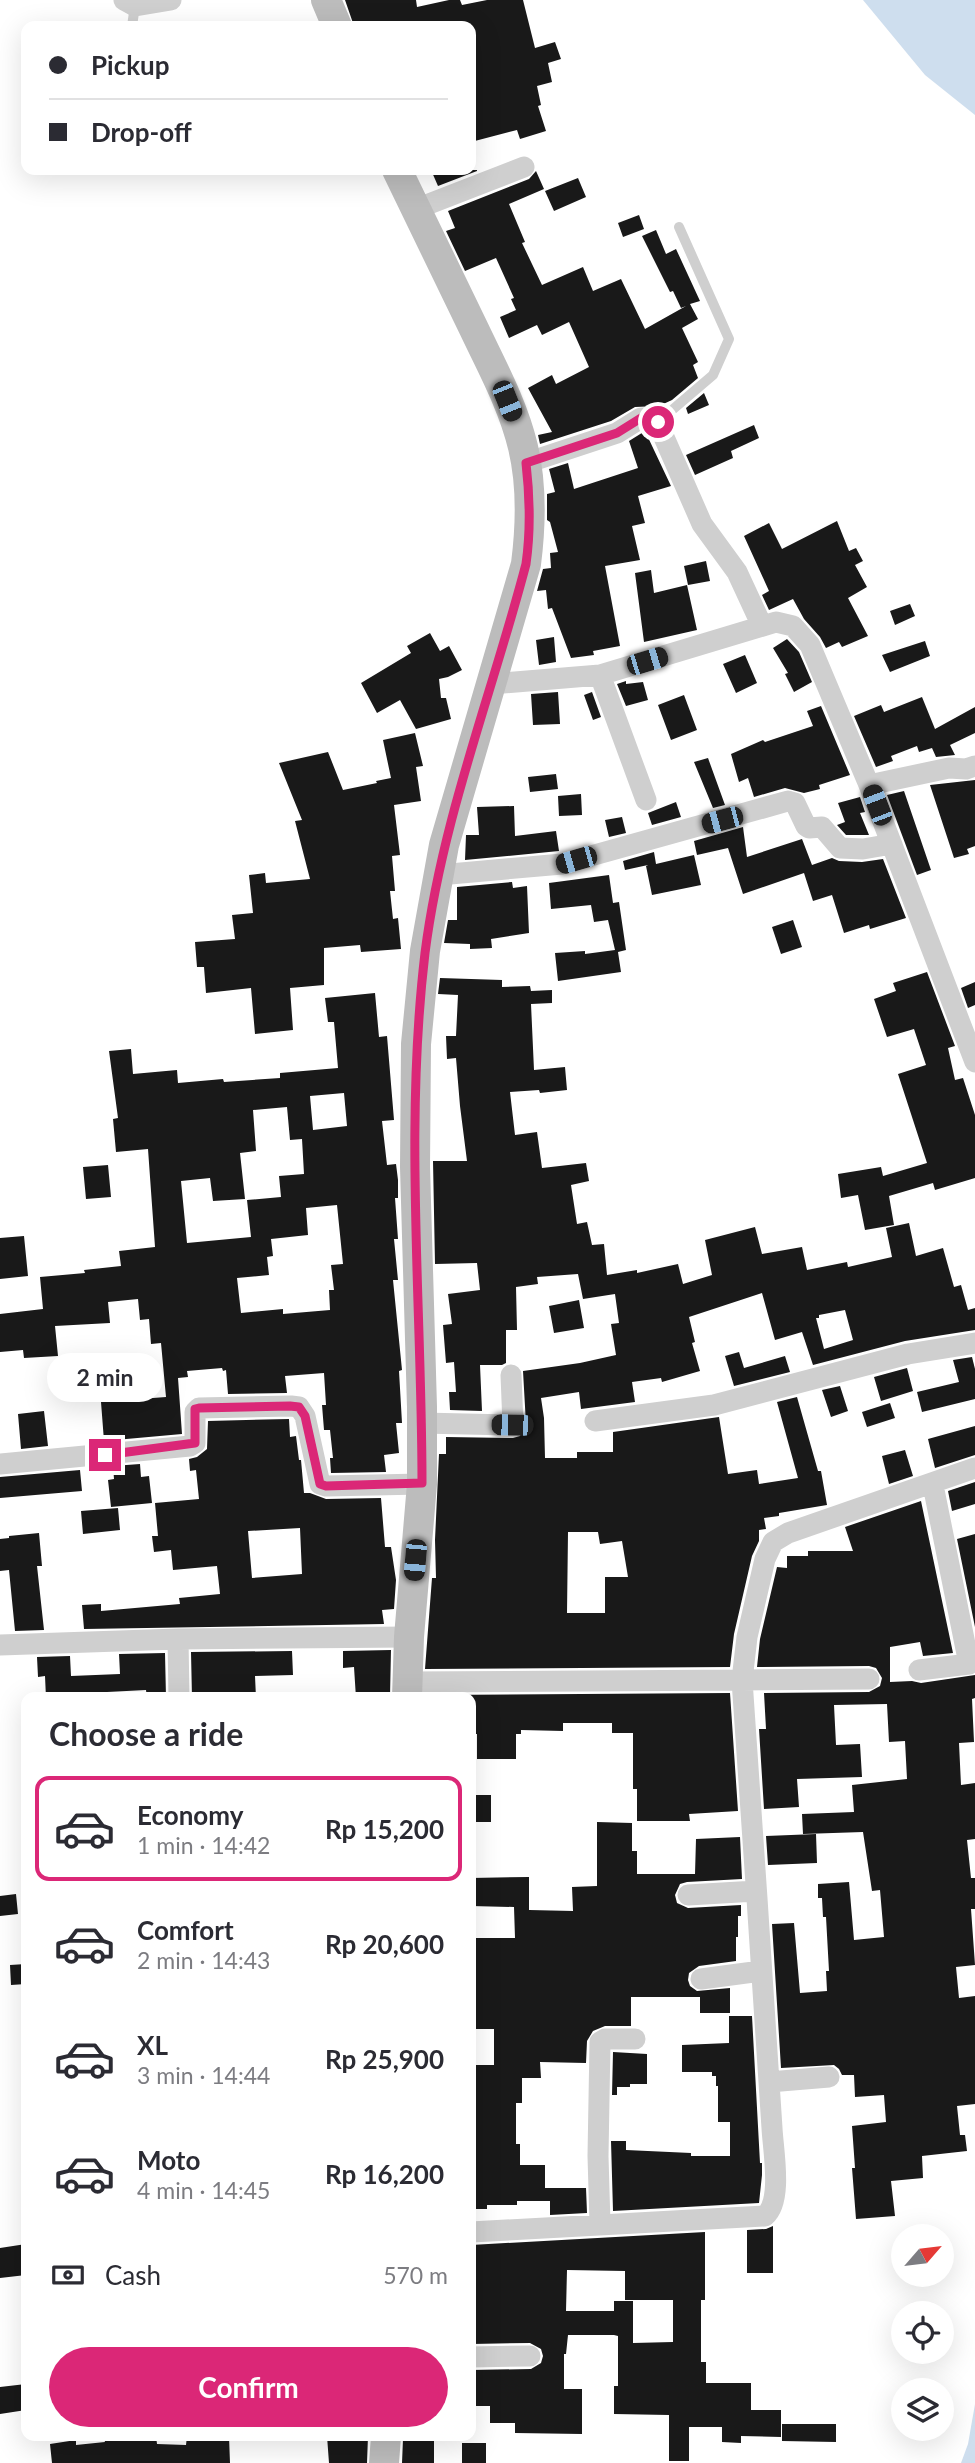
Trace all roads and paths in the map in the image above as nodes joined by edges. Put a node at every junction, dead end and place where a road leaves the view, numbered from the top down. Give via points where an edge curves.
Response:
1 (171, 0) edge
2 (326, 0) edge
3 (130, 11) edge
4 (335, 21) edge
5 (524, 167) dead end
6 (399, 175) edge
7 (416, 209) junction
8 (679, 227) dead end
9 (658, 422) junction
10 (526, 463) junction
11 (762, 626) junction
12 (600, 675) junction
13 (491, 684) junction
14 (975, 766) edge
15 (869, 785) junction
16 (646, 800) dead end
17 (892, 844) junction
18 (439, 875) junction
19 (975, 1062) edge
20 (975, 1343) edge
21 (512, 1375) dead end
22 (595, 1421) dead end
23 (422, 1423) junction
24 (0, 1464) edge
25 (975, 1468) edge
26 (422, 1483) junction
27 (933, 1485) junction
28 (409, 1637) junction
29 (178, 1639) junction
30 (0, 1645) edge
31 (972, 1663) edge
32 (919, 1671) dead end
33 (869, 1679) dead end
34 (742, 1680) junction
35 (407, 1690) edge
36 (179, 1692) edge
37 (756, 1891) junction
38 (688, 1895) dead end
39 (761, 1971) junction
40 (701, 1979) dead end
41 (635, 2039) dead end
42 (829, 2077) dead end
43 (769, 2082) junction
44 (600, 2224) junction
45 (476, 2232) edge
46 (530, 2356) dead end
47 (476, 2357) edge
48 (386, 2441) edge
49 (384, 2463) edge

1 - 3 street
2 - 4 street
5 - 7 street
6 - 7 street
7 - 10 street via 499,381
8 - 9 lane via 729,339 713,375
9 - 10 street via 641,418 617,433
9 - 11 street via 702,524 737,572
10 - 13 street via 531,530 526,564
11 - 12 street
11 - 15 street via 785,622 806,638
12 - 13 street
12 - 16 street
13 - 18 street
14 - 15 street
15 - 17 street
17 - 18 street via 840,848 822,827 806,826 796,803 788,801 562,864
17 - 19 street
18 - 23 street via 425,951 416,1044
20 - 22 street via 908,1354 714,1405
21 - 23 street via 513,1425
23 - 26 street
24 - 26 street via 190,1446 195,1443 195,1409 290,1406 299,1407 305,1416 320,1484
25 - 27 street
26 - 28 street
27 - 31 street
27 - 34 street via 773,1542 747,1637
28 - 29 street
28 - 35 street
29 - 30 street
29 - 36 street
31 - 32 street
33 - 34 street
34 - 35 street
34 - 37 street
37 - 38 street
37 - 39 street
39 - 40 street
39 - 43 street
41 - 44 street via 600,2042
42 - 43 street
43 - 44 street via 775,2196 765,2216
44 - 45 street
46 - 47 street
48 - 49 street

